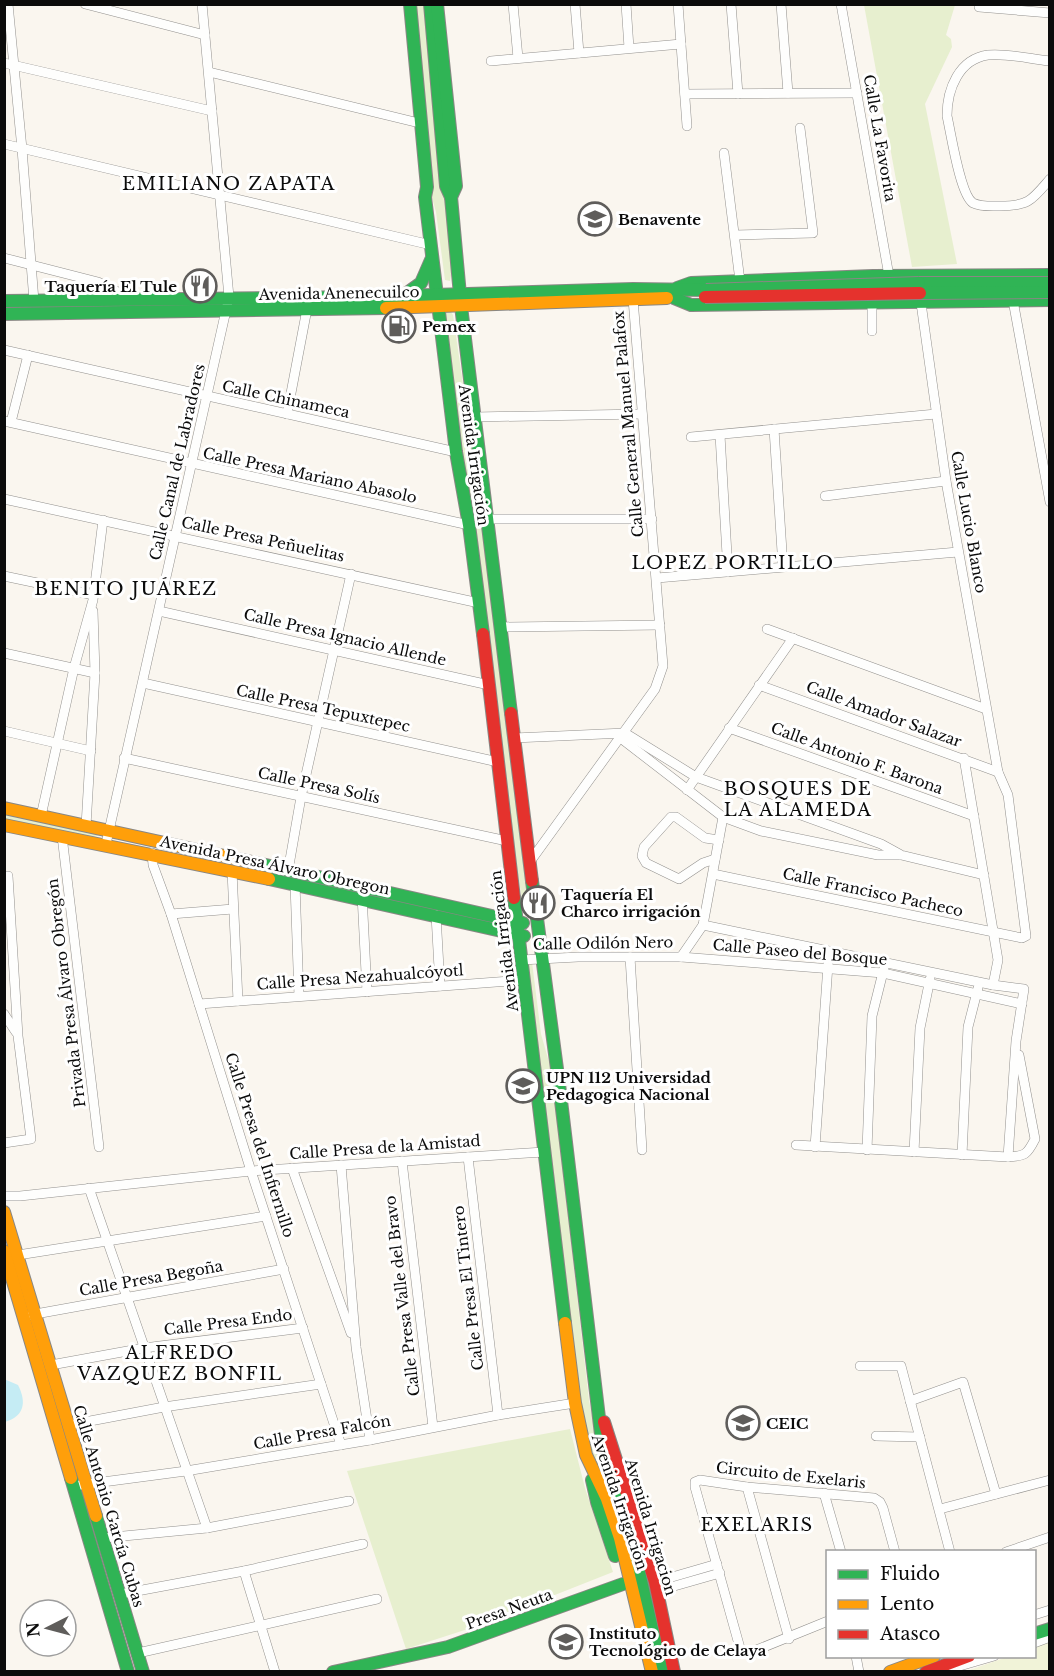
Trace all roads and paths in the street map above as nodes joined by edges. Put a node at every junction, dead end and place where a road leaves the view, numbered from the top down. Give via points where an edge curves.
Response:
1 (8, 4) edge
2 (85, 4) edge
3 (202, 4) edge
4 (405, 4) edge
5 (410, 4) edge
6 (430, 4) edge
7 (438, 4) edge
8 (513, 4) edge
9 (575, 4) edge
10 (626, 4) edge
11 (678, 4) edge
12 (731, 4) edge
13 (781, 4) edge
14 (841, 4) edge
15 (979, 7) dead end
16 (1050, 13) edge
17 (205, 35) junction
18 (681, 44) junction
19 (629, 48) junction
20 (579, 53) junction
21 (518, 58) junction
22 (491, 61) dead end
23 (1050, 61) edge
24 (9, 64) edge
25 (209, 72) junction
26 (788, 93) junction
27 (857, 93) junction
28 (686, 94) junction
29 (738, 94) junction
30 (212, 111) junction
31 (418, 120) junction
32 (687, 126) dead end
33 (800, 128) dead end
34 (4, 144) edge
35 (22, 149) junction
36 (724, 153) dead end
37 (1050, 179) edge
38 (220, 196) junction
39 (451, 197) junction
40 (735, 235) junction
41 (432, 250) junction
42 (4, 258) edge
43 (32, 264) junction
44 (458, 264) junction
45 (1031, 275) junction
46 (873, 276) junction
47 (890, 276) junction
48 (1009, 276) junction
49 (1049, 278) edge
50 (740, 281) junction
51 (919, 288) junction
52 (489, 292) junction
53 (674, 294) junction
54 (132, 299) junction
55 (633, 299) junction
56 (1048, 299) edge
57 (461, 300) junction
58 (1013, 300) junction
59 (4, 301) edge
60 (34, 301) junction
61 (438, 301) junction
62 (405, 302) junction
63 (872, 302) junction
64 (228, 303) junction
65 (486, 305) junction
66 (307, 309) junction
67 (4, 314) edge
68 (872, 331) dead end
69 (464, 333) junction
70 (442, 334) junction
71 (4, 350) edge
72 (28, 355) junction
73 (208, 397) junction
74 (286, 414) junction
75 (642, 414) junction
76 (936, 414) junction
77 (475, 417) junction
78 (8, 421) edge
79 (774, 429) junction
80 (720, 435) junction
81 (691, 437) dead end
82 (456, 452) junction
83 (1046, 457) edge
84 (191, 464) junction
85 (946, 481) junction
86 (825, 496) dead end
87 (4, 499) edge
88 (1050, 502) edge
89 (487, 519) junction
90 (652, 519) junction
91 (103, 520) junction
92 (469, 525) junction
93 (175, 535) junction
94 (958, 552) junction
95 (783, 567) junction
96 (728, 572) junction
97 (351, 574) junction
98 (4, 576) edge
99 (657, 578) junction
100 (93, 597) junction
101 (479, 603) junction
102 (159, 611) junction
103 (660, 625) junction
104 (500, 627) junction
105 (767, 629) dead end
106 (793, 638) junction
107 (336, 649) junction
108 (4, 653) edge
109 (74, 668) junction
110 (95, 673) junction
111 (143, 683) junction
112 (489, 685) junction
113 (759, 685) junction
114 (986, 710) junction
115 (319, 723) junction
116 (729, 728) junction
117 (4, 731) edge
118 (621, 735) junction
119 (514, 738) junction
120 (57, 742) junction
121 (90, 751) junction
122 (124, 758) junction
123 (964, 758) junction
124 (498, 762) junction
125 (998, 772) junction
126 (696, 777) junction
127 (687, 790) junction
128 (301, 796) junction
129 (4, 808) edge
130 (41, 816) junction
131 (974, 816) junction
132 (723, 817) junction
133 (4, 825) edge
134 (86, 826) junction
135 (108, 831) junction
136 (62, 836) junction
137 (719, 840) junction
138 (507, 841) junction
139 (106, 844) junction
140 (152, 853) junction
141 (901, 855) junction
142 (715, 860) junction
143 (529, 863) junction
144 (232, 871) junction
145 (288, 871) junction
146 (713, 874) junction
147 (984, 875) junction
148 (4, 876) edge
149 (295, 884) junction
150 (363, 893) junction
151 (513, 893) junction
152 (233, 909) junction
153 (171, 914) junction
154 (436, 915) junction
155 (493, 915) junction
156 (516, 921) junction
157 (703, 925) junction
158 (537, 926) junction
159 (994, 932) junction
160 (518, 935) junction
161 (1026, 936) joint
162 (539, 940) junction
163 (829, 951) junction
164 (630, 957) junction
165 (681, 957) junction
166 (541, 958) junction
167 (521, 960) junction
168 (13, 961) junction
169 (885, 963) junction
170 (827, 968) junction
171 (932, 972) junction
172 (883, 973) junction
173 (4, 980) edge
174 (524, 980) junction
175 (980, 982) junction
176 (930, 983) junction
177 (993, 985) junction
178 (440, 986) junction
179 (367, 992) junction
180 (975, 993) junction
181 (299, 996) junction
182 (238, 1001) junction
183 (199, 1004) junction
184 (1022, 1004) junction
185 (4, 1014) edge
186 (18, 1036) junction
187 (1016, 1041) junction
188 (4, 1143) edge
189 (796, 1145) dead end
190 (99, 1147) dead end
191 (815, 1147) junction
192 (642, 1150) dead end
193 (867, 1150) junction
194 (544, 1152) junction
195 (914, 1152) junction
196 (962, 1155) junction
197 (468, 1157) junction
198 (1008, 1157) junction
199 (402, 1161) junction
200 (340, 1165) junction
201 (292, 1168) junction
202 (251, 1171) junction
203 (89, 1188) junction
204 (7, 1198) edge
205 (4, 1212) edge
206 (266, 1216) junction
207 (107, 1241) junction
208 (4, 1251) edge
209 (18, 1255) junction
210 (284, 1269) junction
211 (126, 1298) junction
212 (29, 1315) junction
213 (303, 1328) junction
214 (356, 1347) junction
215 (144, 1348) junction
216 (51, 1365) junction
217 (860, 1366) dead end
218 (321, 1384) junction
219 (596, 1393) junction
220 (910, 1401) junction
221 (575, 1403) junction
222 (164, 1407) junction
223 (498, 1414) junction
224 (69, 1425) junction
225 (433, 1427) junction
226 (876, 1436) dead end
227 (920, 1437) junction
228 (370, 1440) junction
229 (341, 1445) junction
230 (586, 1455) junction
231 (186, 1471) junction
232 (1050, 1480) edge
233 (88, 1484) junction
234 (74, 1486) junction
235 (747, 1487) junction
236 (824, 1493) junction
237 (996, 1494) junction
238 (349, 1501) dead end
239 (940, 1509) junction
240 (207, 1528) junction
241 (625, 1535) junction
242 (1050, 1537) edge
243 (103, 1538) junction
244 (363, 1544) dead end
245 (841, 1550) edge
246 (895, 1550) edge
247 (950, 1550) edge
248 (1009, 1550) edge
249 (719, 1568) junction
250 (244, 1571) junction
251 (623, 1584) junction
252 (656, 1587) junction
253 (121, 1594) junction
254 (377, 1599) dead end
255 (826, 1622) edge
256 (261, 1624) junction
257 (1050, 1637) edge
258 (789, 1638) junction
259 (1036, 1643) edge
260 (138, 1653) junction
261 (928, 1658) edge
262 (963, 1658) edge
263 (987, 1658) edge
264 (128, 1671) edge
265 (143, 1671) edge
266 (274, 1671) edge
267 (333, 1671) edge
268 (644, 1671) edge
269 (652, 1671) edge
270 (662, 1671) edge
271 (674, 1671) edge
272 (890, 1671) edge
273 (926, 1671) edge
274 (938, 1671) edge

1 - 24 street
2 - 17 street
3 - 17 street, Calle Canal de Labradores
4 - 31 main road, Avenida Irrigación
5 - 31 main road, Avenida Irrigación
6 - 39 main road, Avenida Irrigación via 446,186
7 - 39 main road, Avenida Irrigación via 456,186
8 - 21 street
9 - 20 street
10 - 19 street
11 - 18 street
12 - 29 street
13 - 26 street
14 - 27 street, Calle La Favorita
15 - 16 street
17 - 25 street, Calle Canal de Labradores
18 - 19 street
18 - 28 street
19 - 20 street
20 - 21 street
21 - 22 street
23 - 37 street via 992,55 976,58 955,80 947,106 964,191 973,202 988,206 1022,205
24 - 30 street
24 - 35 street
25 - 30 street, Calle Canal de Labradores
25 - 31 street
26 - 27 street
26 - 29 street
27 - 47 street, Calle La Favorita
28 - 29 street
28 - 32 street
30 - 38 street, Calle Canal de Labradores
31 - 41 main road, Avenida Irrigación
33 - 40 street via 813,232
34 - 35 street
35 - 38 street
35 - 43 street
36 - 40 street
38 - 41 street
38 - 64 street, Calle Canal de Labradores
39 - 44 main road, Avenida Irrigación
40 - 50 street
41 - 61 main road, Avenida Irrigación
41 - 62 main road via 421,283
42 - 43 street
43 - 54 street via 98,282
43 - 60 street
44 - 52 main road via 468,281
44 - 57 main road, Avenida Irrigación
45 - 48 main road
45 - 49 main road
45 - 56 main road
46 - 47 main road, Avenida Anenecuilco
46 - 50 main road, Avenida Anenecuilco
46 - 63 street
47 - 51 main road, Avenida Anenecuilco
48 - 51 main road
48 - 58 street
49 - 51 main road, bridge
50 - 53 main road, Avenida Anenecuilco via 691,283
51 - 53 main road, Avenida Anenecuilco, bridge
51 - 56 main road, bridge
51 - 58 main road
51 - 63 main road, Avenida Anenecuilco
51 - 76 street, Calle Lucio Blanco
52 - 53 main road, Avenida Anenecuilco via 633,289
52 - 57 main road, Avenida Anenecuilco
53 - 55 main road, Avenida Anenecuilco
53 - 63 main road, Avenida Anenecuilco via 691,305
54 - 60 main road, Avenida Anenecuilco
54 - 64 main road, Avenida Anenecuilco
55 - 65 main road, Avenida Anenecuilco
55 - 75 street, Calle General Manuel Palafox
56 - 58 main road
57 - 61 main road, Avenida Anenecuilco
57 - 65 main road, Avenida Anenecuilco
57 - 69 main road, Avenida Irrigación
58 - 83 street
59 - 60 main road, Avenida Anenecuilco
61 - 62 main road, Avenida Anenecuilco
61 - 70 main road, Avenida Irrigación
62 - 64 main road, Avenida Anenecuilco
62 - 66 main road, Avenida Anenecuilco
62 - 70 main road via 427,316
63 - 68 street
64 - 66 main road, Avenida Anenecuilco
64 - 67 main road, Avenida Anenecuilco
64 - 73 street, Calle Canal de Labradores
65 - 69 main road via 471,317
66 - 74 street
69 - 77 main road, Avenida Irrigación
70 - 82 main road, Avenida Irrigación
71 - 72 street, Calle Chinameca
72 - 73 street, Calle Chinameca
72 - 78 street
73 - 74 street, Calle Chinameca
73 - 84 street, Calle Canal de Labradores
74 - 82 street, Calle Chinameca
75 - 77 street
75 - 90 street, Calle General Manuel Palafox
76 - 79 street
76 - 85 street, Calle Lucio Blanco
77 - 89 main road, Avenida Irrigación
78 - 84 street, Calle Presa Mariano Abasolo
79 - 80 street
79 - 95 street
80 - 81 street
80 - 96 street
82 - 92 main road, Avenida Irrigación
83 - 88 street
84 - 92 street, Calle Presa Mariano Abasolo
84 - 93 street, Calle Canal de Labradores
85 - 86 street
85 - 94 street, Calle Lucio Blanco
87 - 91 street, Calle Presa Peñuelitas
89 - 90 street
89 - 104 main road, Avenida Irrigación
90 - 99 street, Calle General Manuel Palafox
91 - 93 street, Calle Presa Peñuelitas
91 - 100 street
92 - 101 main road, Avenida Irrigación
93 - 97 street, Calle Presa Peñuelitas
93 - 102 street, Calle Canal de Labradores
94 - 95 street
94 - 114 street, Calle Lucio Blanco
95 - 96 street
96 - 99 street
97 - 101 street, Calle Presa Peñuelitas
97 - 107 street
98 - 100 street
99 - 103 street, Calle General Manuel Palafox
100 - 109 street
100 - 110 street
101 - 112 main road, Avenida Irrigación
102 - 107 street, Calle Presa Ignacio Allende
102 - 111 street, Calle Canal de Labradores
103 - 104 street
103 - 118 street, Calle General Manuel Palafox via 663,666 656,689
104 - 119 main road, Avenida Irrigación
105 - 106 street
106 - 113 street
106 - 114 street
107 - 112 street, Calle Presa Ignacio Allende
107 - 115 street
108 - 109 street
109 - 110 street
109 - 120 street
110 - 121 street
111 - 115 street, Calle Presa Tepuxtepec
111 - 122 street, Calle Canal de Labradores
112 - 124 main road, Avenida Irrigación
113 - 116 street
113 - 123 street, Calle Amador Salazar
114 - 125 street, Calle Lucio Blanco
115 - 124 street, Calle Presa Tepuxtepec
115 - 128 street
116 - 126 street
116 - 131 street, Calle Antonio F. Barona
117 - 120 street
118 - 119 street
118 - 126 street
118 - 127 street
118 - 143 street, Calle General Manuel Palafox
119 - 143 main road, Avenida Irrigación
120 - 121 street
120 - 130 street
121 - 134 street
122 - 128 street, Calle Presa Solís
122 - 135 street, Calle Canal de Labradores
123 - 125 street, Calle Amador Salazar
123 - 131 street
124 - 138 main road, Avenida Irrigación
125 - 161 street, Calle Lucio Blanco via 1008,795
126 - 127 street
126 - 141 street via 881,844
127 - 132 street
128 - 138 street, Calle Presa Solís
128 - 145 street
129 - 130 main road
130 - 134 main road
131 - 147 street
132 - 137 street, Calle Odilón Nero
132 - 141 street via 761,831 878,855
133 - 136 main road, Avenida Presa Álvaro Obregon
134 - 135 main road
135 - 139 street, Calle Canal de Labradores
135 - 145 main road
136 - 139 main road, Avenida Presa Álvaro Obregon
136 - 190 street, Privada Presa Álvaro Obregón
137 - 142 street, Calle Odilón Nero
137 - 142 street via 705,838 671,817 644,847 642,856 646,863 679,879 703,862
138 - 151 main road, Avenida Irrigación
139 - 140 main road, Avenida Presa Álvaro Obregon
140 - 144 main road, Avenida Presa Álvaro Obregon
140 - 153 street, Calle Presa del Infiernillo
141 - 147 street
142 - 146 street, Calle Odilón Nero
143 - 158 main road, Avenida Irrigación
144 - 149 main road, Avenida Presa Álvaro Obregon
144 - 152 street
145 - 150 main road
146 - 157 street, Calle Odilón Nero
146 - 159 street, Calle Francisco Pacheco
147 - 159 street
148 - 168 street via 8,876
149 - 150 main road, Avenida Presa Álvaro Obregon
149 - 181 street
150 - 154 main road, Avenida Presa Álvaro Obregon
150 - 155 main road
150 - 179 street
151 - 155 main road
151 - 156 main road, Avenida Irrigación
152 - 153 street
152 - 182 street
153 - 183 street, Calle Presa del Infiernillo
154 - 160 main road, Avenida Presa Álvaro Obregon
154 - 178 street
155 - 156 main road
156 - 158 main road
156 - 160 main road, Avenida Irrigación
157 - 163 street, Calle Paseo del Bosque
157 - 165 street, Calle Odilón Nero
158 - 162 main road, Avenida Irrigación
159 - 161 street, Calle Francisco Pacheco
159 - 177 street via 998,960
160 - 162 main road, Avenida Presa Álvaro Obregon
160 - 167 main road, Avenida Irrigación
162 - 166 main road, Avenida Irrigación
163 - 169 street, Calle Paseo del Bosque
163 - 170 street
164 - 165 street, Calle Odilón Nero
164 - 166 street, Calle Odilón Nero
164 - 192 street
165 - 170 street, Calle Paseo del Bosque
166 - 167 street, Calle Odilón Nero
166 - 219 main road, Avenida Irrigación
167 - 174 main road, Avenida Irrigación
168 - 173 street
168 - 186 street
169 - 171 street, Calle Paseo del Bosque
169 - 172 street
170 - 172 street, Calle Paseo del Bosque
170 - 191 street
171 - 175 street, Calle Paseo del Bosque
171 - 176 street
172 - 176 street, Calle Paseo del Bosque
172 - 193 street via 872,1016
174 - 178 street, Calle Presa Nezahualcóyotl
174 - 194 main road, Avenida Irrigación
175 - 177 street, Calle Paseo del Bosque
175 - 180 street
176 - 180 street, Calle Paseo del Bosque
176 - 195 street via 920,1028
177 - 184 street, Calle Paseo del Bosque via 1024,989
178 - 179 street, Calle Presa Nezahualcóyotl
179 - 181 street, Calle Presa Nezahualcóyotl
180 - 184 street, Calle Paseo del Bosque
180 - 196 street via 968,1027
181 - 182 street, Calle Presa Nezahualcóyotl
182 - 183 street, Calle Presa Nezahualcóyotl
183 - 202 street, Calle Presa del Infiernillo
184 - 187 street
185 - 186 street
186 - 188 street via 31,1139
187 - 198 street
187 - 198 street via 1035,1139 1023,1156
189 - 191 street
191 - 193 street
193 - 195 street
194 - 197 street, Calle Presa de la Amistad
194 - 221 main road, Avenida Irrigación
195 - 196 street
196 - 198 street
197 - 199 street, Calle Presa de la Amistad
197 - 223 street, Calle Presa El Tintero
199 - 200 street, Calle Presa de la Amistad
199 - 225 street, Calle Presa Valle del Bravo
200 - 201 street, Calle Presa de la Amistad
200 - 214 street
201 - 202 street, Calle Presa de la Amistad
201 - 214 street
202 - 203 street, Calle Presa de la Amistad
202 - 206 street, Calle Presa del Infiernillo
203 - 204 street, Calle Presa de la Amistad
203 - 207 street
205 - 209 main road, Calle Antonio García Cubas
206 - 207 street
206 - 210 street, Calle Presa del Infiernillo
207 - 209 street
207 - 211 street
208 - 212 main road, Calle Antonio García Cubas
209 - 212 main road, Calle Antonio García Cubas
210 - 211 street, Calle Presa Begoña
210 - 213 street, Calle Presa del Infiernillo
211 - 212 street, Calle Presa Begoña
211 - 215 street
212 - 216 main road, Calle Antonio García Cubas
212 - 234 main road, Calle Antonio García Cubas
213 - 215 street, Calle Presa Endo
213 - 218 street, Calle Presa del Infiernillo
214 - 228 street
215 - 216 street, Calle Presa Endo
215 - 222 street
216 - 224 main road, Calle Antonio García Cubas
217 - 220 street via 901,1366
218 - 222 street
218 - 229 street, Calle Presa del Infiernillo
219 - 241 main road, Avenida Irrigación via 603,1451
219 - 252 main road, Avenida Irrigacion
220 - 227 street
220 - 237 street via 963,1382
221 - 223 street, Calle Presa Falcón
221 - 230 main road, Avenida Irrigación
222 - 224 street
222 - 231 street
223 - 225 street, Calle Presa Falcón
224 - 233 main road, Calle Antonio García Cubas
225 - 228 street, Calle Presa Falcón
226 - 227 street
227 - 239 street
228 - 229 street, Calle Presa Falcón
229 - 231 street, Calle Presa Falcón
230 - 241 main road, Avenida Irrigación
230 - 251 main road
231 - 233 street, Calle Presa Falcón
231 - 240 street
232 - 237 street
233 - 234 street, Calle Presa Falcón
233 - 243 main road, Calle Antonio García Cubas
234 - 264 main road, Calle Antonio García Cubas
235 - 236 street, Circuito de Exelaris
235 - 249 street, Circuito de Exelaris via 696,1482
235 - 258 street
236 - 245 street
236 - 246 street, Circuito de Exelaris via 880,1502
237 - 239 street
238 - 240 street
239 - 247 street
240 - 243 street
241 - 269 main road, Avenida Irrigación
241 - 270 main road, Avenida Irrigación
242 - 248 street
243 - 253 main road, Calle Antonio García Cubas
244 - 250 street
249 - 252 street
249 - 258 street, Circuito de Exelaris via 744,1653
250 - 253 street
250 - 256 street
251 - 267 main road, Presa Neuta via 448,1647
251 - 268 main road
252 - 271 main road, Avenida Irrigacion
253 - 260 main road, Calle Antonio García Cubas
254 - 256 street
255 - 258 street, Circuito de Exelaris
256 - 260 street
256 - 266 street
257 - 259 street
260 - 265 main road, Calle Antonio García Cubas
261 - 272 main road
262 - 273 main road
263 - 274 street

